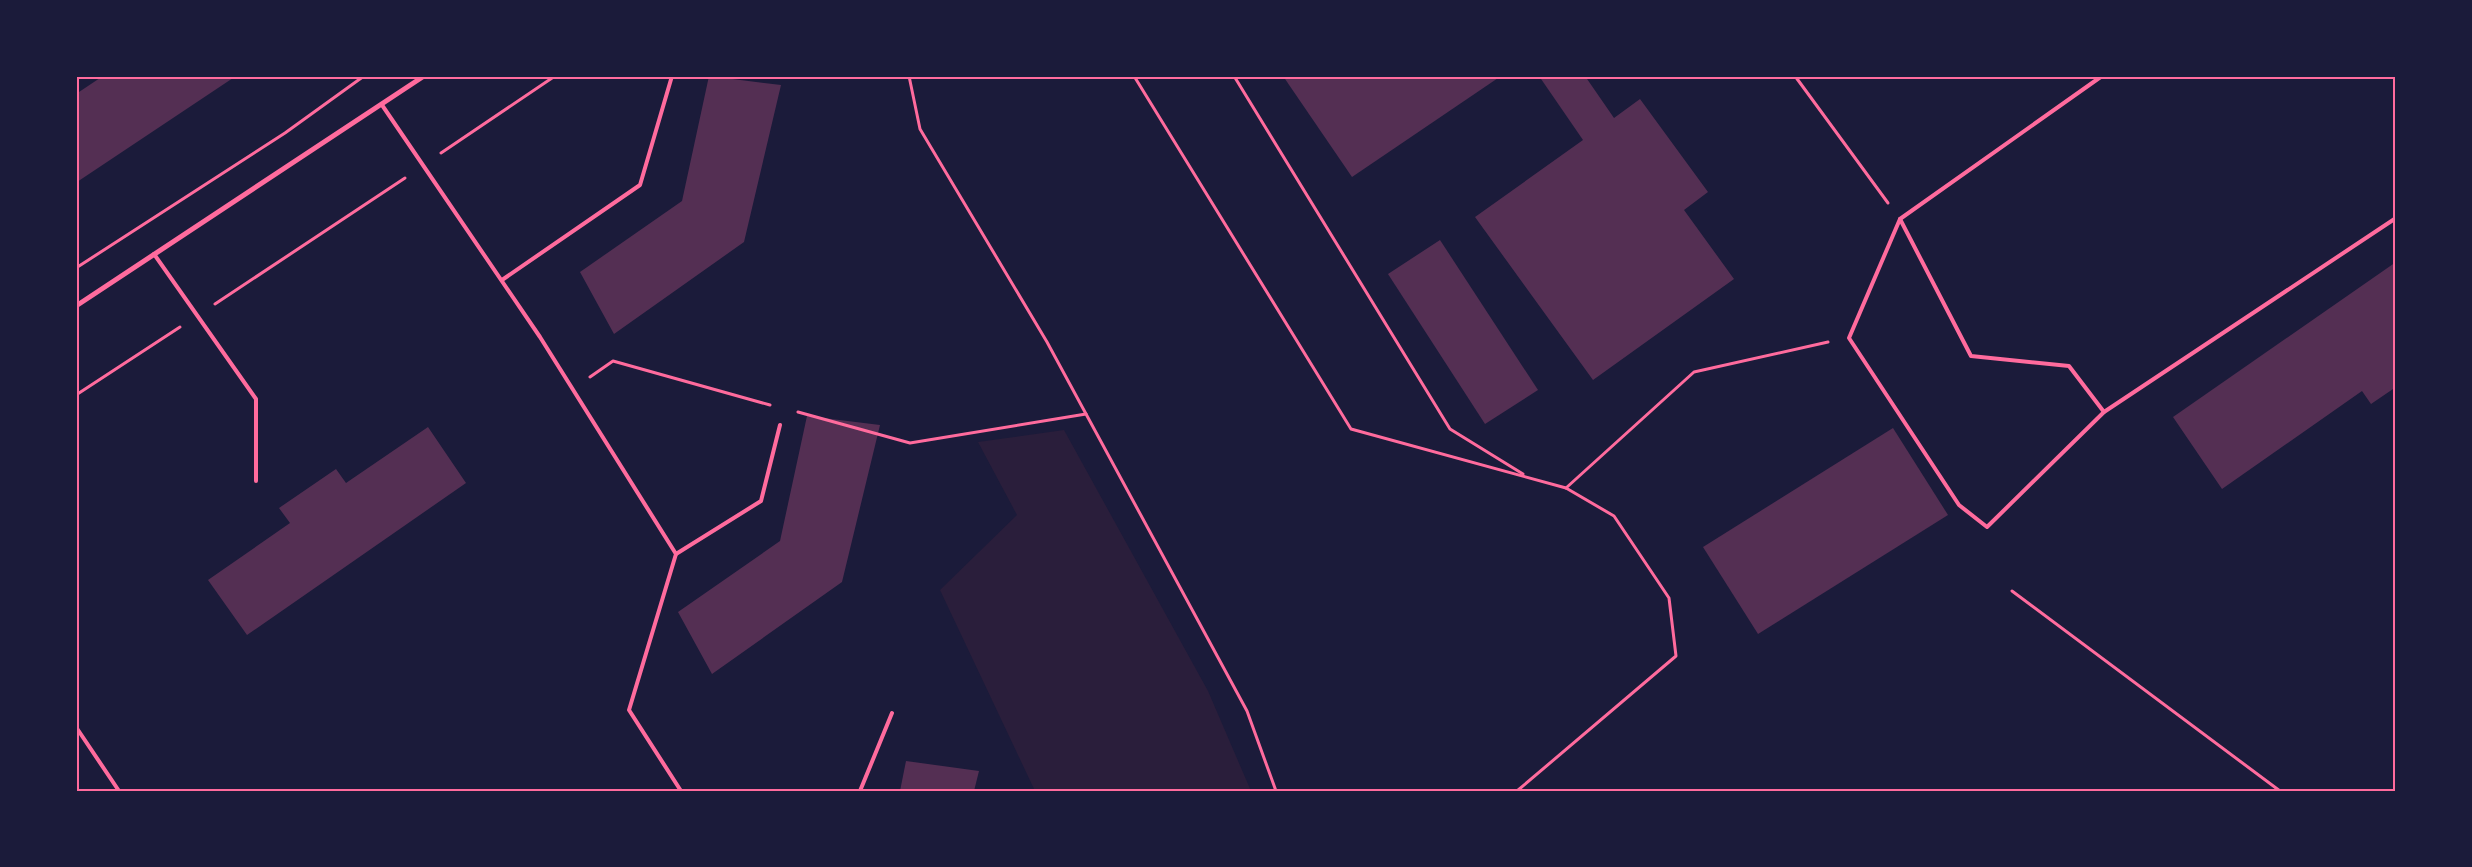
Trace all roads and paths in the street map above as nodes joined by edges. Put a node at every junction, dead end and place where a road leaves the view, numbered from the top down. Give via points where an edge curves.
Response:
1 (364, 76) edge
2 (424, 76) edge
3 (556, 76) edge
4 (672, 76) edge
5 (909, 76) edge
6 (1134, 76) edge
7 (1234, 76) edge
8 (1795, 76) edge
9 (2102, 76) edge
10 (382, 105) junction
11 (424, 165) junction
12 (2396, 218) edge
13 (1900, 220) junction
14 (154, 254) junction
15 (76, 268) edge
16 (502, 280) junction
17 (76, 306) edge
18 (197, 316) junction
19 (1849, 338) junction
20 (76, 395) edge
21 (2104, 412) junction
22 (1086, 414) junction
23 (780, 425) dead end
24 (974, 434) dead end
25 (1526, 476) junction
26 (256, 481) dead end
27 (1566, 488) junction
28 (676, 554) junction
29 (2012, 591) dead end
30 (892, 713) dead end
31 (76, 727) edge
32 (119, 791) edge
33 (680, 791) edge
34 (860, 791) edge
35 (1276, 791) edge
36 (1517, 791) edge
37 (2280, 791) edge

1 - 15 path via 285,133
2 - 10 street
3 - 11 path
4 - 16 lane via 640,185
5 - 22 path via 920,129 1047,342
6 - 25 path via 1351,428
7 - 25 path via 1450,429
8 - 13 path
9 - 13 lane
10 - 11 lane
10 - 14 street
11 - 16 lane
11 - 18 path
12 - 21 lane
13 - 19 lane
13 - 21 lane via 1971,356 2068,366
14 - 17 street
14 - 18 lane
16 - 28 lane
18 - 20 path
18 - 26 lane via 256,399
19 - 21 lane via 1959,505 1987,527
19 - 27 path via 1694,372
22 - 24 path
22 - 35 path via 1247,711
23 - 28 lane via 761,501
25 - 27 path
27 - 36 path via 1614,516 1669,598 1676,656
28 - 33 lane via 629,710
29 - 37 path
30 - 34 lane
31 - 32 lane

